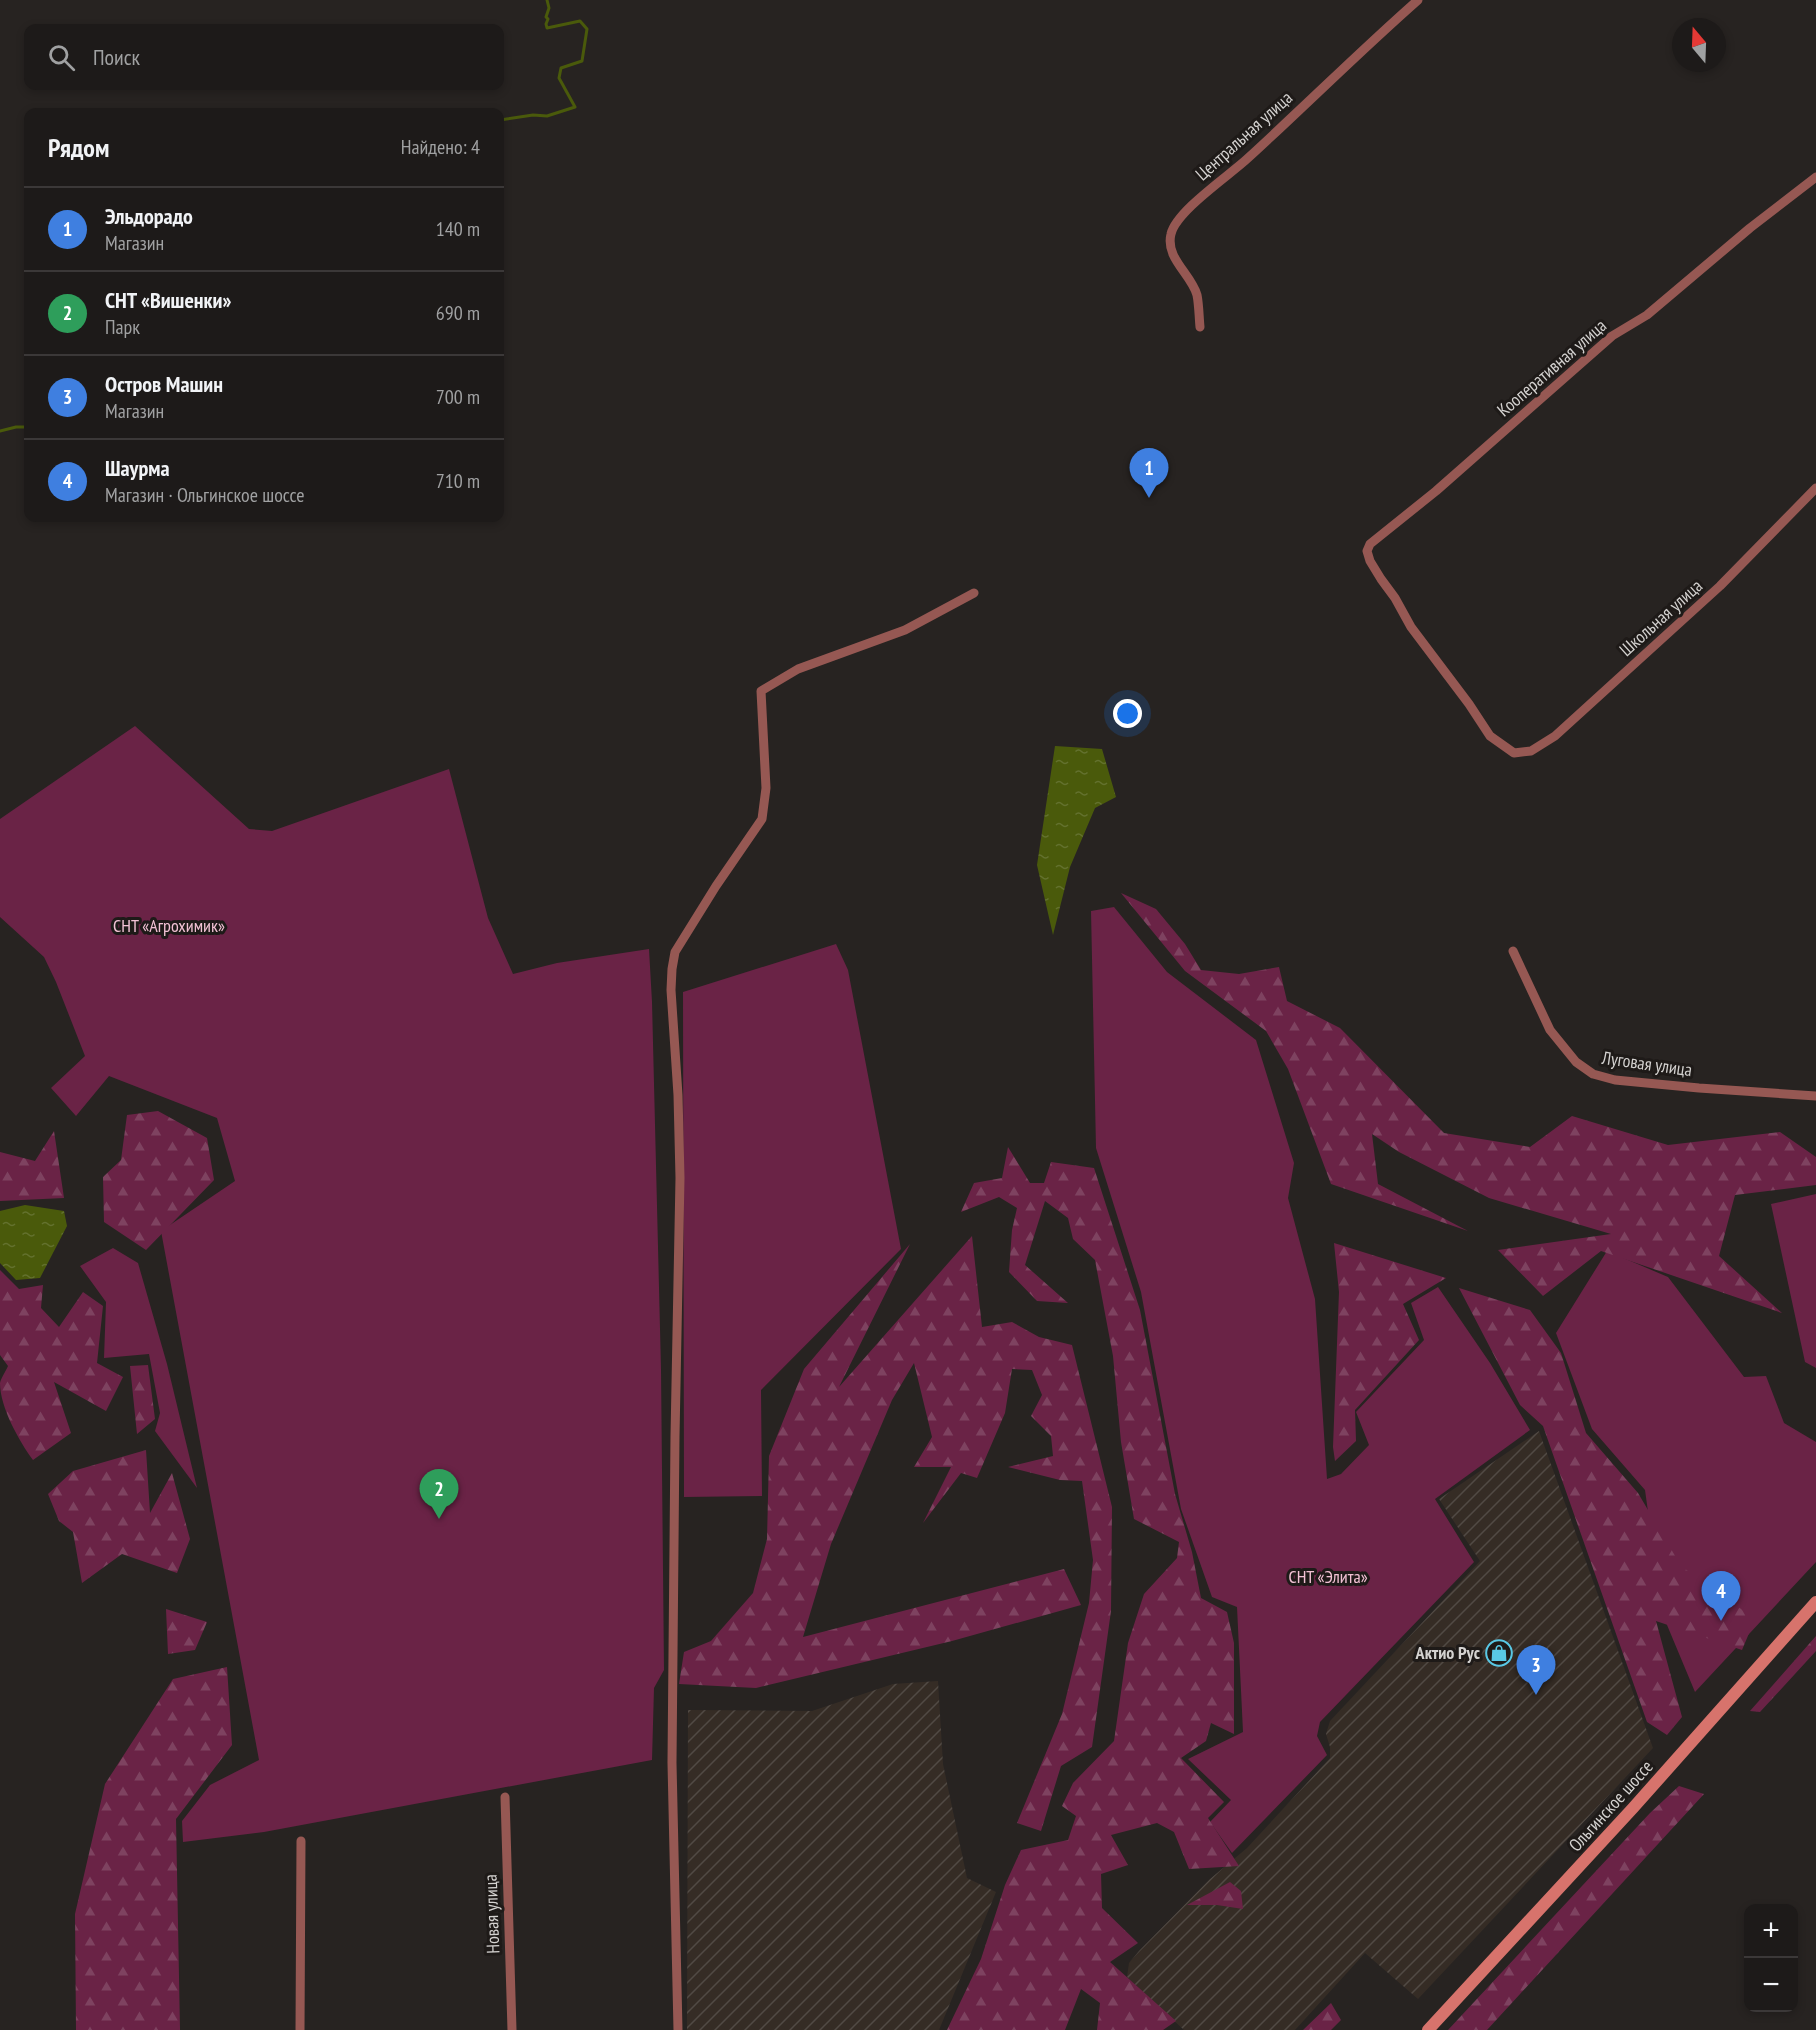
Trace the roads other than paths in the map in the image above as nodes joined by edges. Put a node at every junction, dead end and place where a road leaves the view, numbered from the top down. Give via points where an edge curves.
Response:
1 (1418, 0) edge
2 (1816, 177) edge
3 (1200, 327) dead end
4 (1816, 488) edge
5 (974, 592) dead end
6 (1514, 753) joint
7 (1513, 951) dead end
8 (1816, 1096) edge
9 (1816, 1602) edge
10 (506, 1797) dead end
11 (301, 1840) dead end
12 (300, 2030) edge
13 (512, 2030) edge
14 (678, 2030) edge
15 (1428, 2030) edge

1 - 3 street, Центральная улица via 1174,224 1171,251 1197,295
2 - 6 street, Кооперативная улица via 1647,315 1612,336 1370,544 1370,561 1411,627 1490,736
4 - 6 street, Школьная улица via 1720,586 1555,736 1531,751
5 - 14 street via 905,630 798,669 760,691 766,788 762,819 675,951 671,990 680,1200 672,1763
7 - 8 street, Луговая улица via 1550,1030 1576,1062 1593,1074 1615,1080
9 - 15 main road, Ольгинское шоссе
10 - 13 street, Новая улица
11 - 12 street

